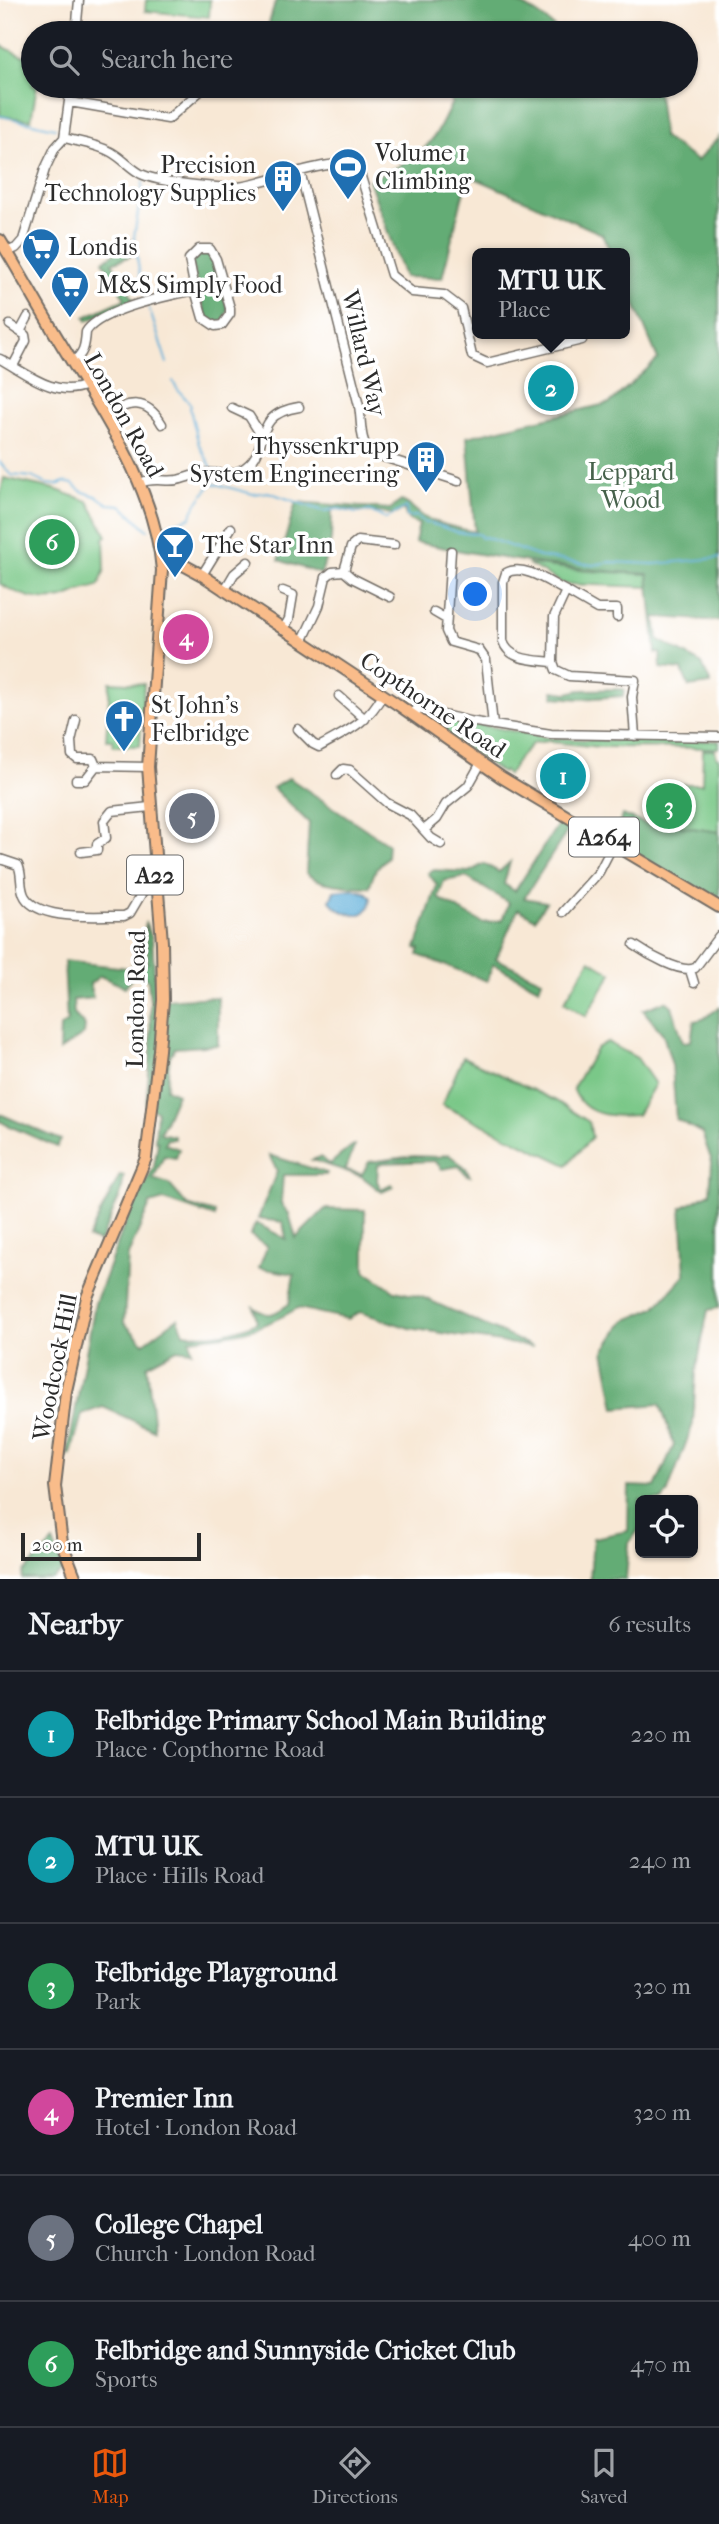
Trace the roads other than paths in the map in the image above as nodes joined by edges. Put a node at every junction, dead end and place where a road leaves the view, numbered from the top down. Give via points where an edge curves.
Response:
1 (79, 0) edge
2 (77, 21) edge
3 (70, 98) edge
4 (192, 98) edge
5 (69, 103) junction
6 (64, 138) junction
7 (300, 171) junction
8 (0, 240) edge
9 (8, 252) junction
10 (195, 290) junction
11 (28, 317) dead end
12 (10, 325) dead end
13 (21, 330) junction
14 (582, 340) dead end
15 (0, 359) edge
16 (72, 362) junction
17 (13, 366) junction
18 (86, 386) junction
19 (299, 407) dead end
20 (232, 408) dead end
21 (105, 417) junction
22 (162, 424) dead end
23 (261, 435) junction
24 (458, 481) dead end
25 (140, 482) junction
26 (231, 528) dead end
27 (355, 531) dead end
28 (358, 541) junction
29 (394, 545) dead end
30 (451, 551) dead end
31 (161, 557) junction
32 (247, 562) dead end
33 (344, 571) junction
34 (202, 575) junction
35 (224, 591) junction
36 (283, 591) dead end
37 (566, 591) junction
38 (390, 597) dead end
39 (617, 609) dead end
40 (434, 612) dead end
41 (446, 619) junction
42 (283, 629) junction
43 (302, 642) junction
44 (553, 662) junction
45 (383, 694) junction
46 (339, 696) dead end
47 (411, 713) junction
48 (365, 719) junction
49 (76, 720) dead end
50 (493, 725) junction
51 (298, 729) dead end
52 (635, 736) junction
53 (719, 737) edge
54 (481, 763) junction
55 (96, 766) junction
56 (148, 767) junction
57 (337, 775) dead end
58 (76, 780) dead end
59 (150, 807) junction
60 (424, 830) junction
61 (614, 843) junction
62 (441, 844) dead end
63 (80, 852) dead end
64 (0, 859) edge
65 (156, 885) junction
66 (719, 907) edge
67 (563, 912) dead end
68 (719, 936) edge
69 (634, 945) dead end
70 (690, 970) junction
71 (694, 983) dead end
72 (143, 1170) joint
73 (76, 1579) edge

1 - 2 street
3 - 5 street
4 - 5 street via 168,119
5 - 6 street
6 - 7 street via 108,150 137,172 159,179 237,187
6 - 9 street via 45,169 23,240
7 - 14 street via 350,162 358,167 391,275 412,292 444,295 461,308 472,356 487,363
7 - 24 street, Willard Way via 359,406 362,442 371,453
8 - 9 highway, London Road / A22
9 - 16 highway, London Road / A22
10 - 10 street via 189,259 199,249 210,249 230,308 222,325 203,318
10 - 16 street via 141,302 93,324 86,332 85,347
11 - 13 street
12 - 13 street
13 - 17 street via 26,341
15 - 17 street
16 - 18 highway, London Road / A22
17 - 18 street via 62,391
18 - 21 highway, London Road / A22
19 - 23 street via 272,417
20 - 23 street via 248,416
21 - 22 street via 124,406 144,405
21 - 25 highway, London Road / A22
23 - 25 street via 255,458 242,470
25 - 31 highway, London Road / A22
26 - 34 street
27 - 28 street
28 - 29 street
28 - 33 street via 351,547
30 - 41 street
31 - 34 highway, Copthorne Road / A264
31 - 56 highway, London Road / A22
32 - 35 street
33 - 38 street
33 - 43 street via 326,577
34 - 35 highway, Copthorne Road / A264
35 - 42 highway, Copthorne Road / A264
36 - 42 street via 293,595
37 - 39 street via 597,609
37 - 44 street via 554,617
37 - 44 street via 533,574 511,570 503,582 506,649 520,657
40 - 41 street
41 - 50 street via 451,642 479,650 486,660
42 - 43 highway, Copthorne Road / A264
43 - 45 highway, Copthorne Road / A264
44 - 52 street via 556,670 569,676 635,680
45 - 47 highway, Copthorne Road / A264
45 - 48 street
46 - 48 street
47 - 50 street via 416,709
47 - 54 highway, Copthorne Road / A264
48 - 51 street via 319,747
49 - 55 street via 72,755 93,759
50 - 52 street via 579,736
52 - 53 street
54 - 60 street via 468,786
54 - 61 highway, Copthorne Road / A264
55 - 56 street
55 - 58 street via 85,780
56 - 59 highway, London Road / A22
57 - 60 street via 347,769 358,785 410,816
59 - 63 street via 112,811 104,821 106,838 97,844 97,850
59 - 65 highway, London Road / A22
60 - 62 street
61 - 66 highway, Copthorne Road / A264
61 - 67 street via 599,872
64 - 65 street via 18,865 22,890 33,907 43,911 124,916 146,886
65 - 72 highway, London Road / A22 via 163,1000
68 - 70 street
69 - 70 street via 668,965
70 - 71 street
72 - 73 highway, Woodcock Hill / A22 via 88,1297 66,1391 55,1486 62,1543

